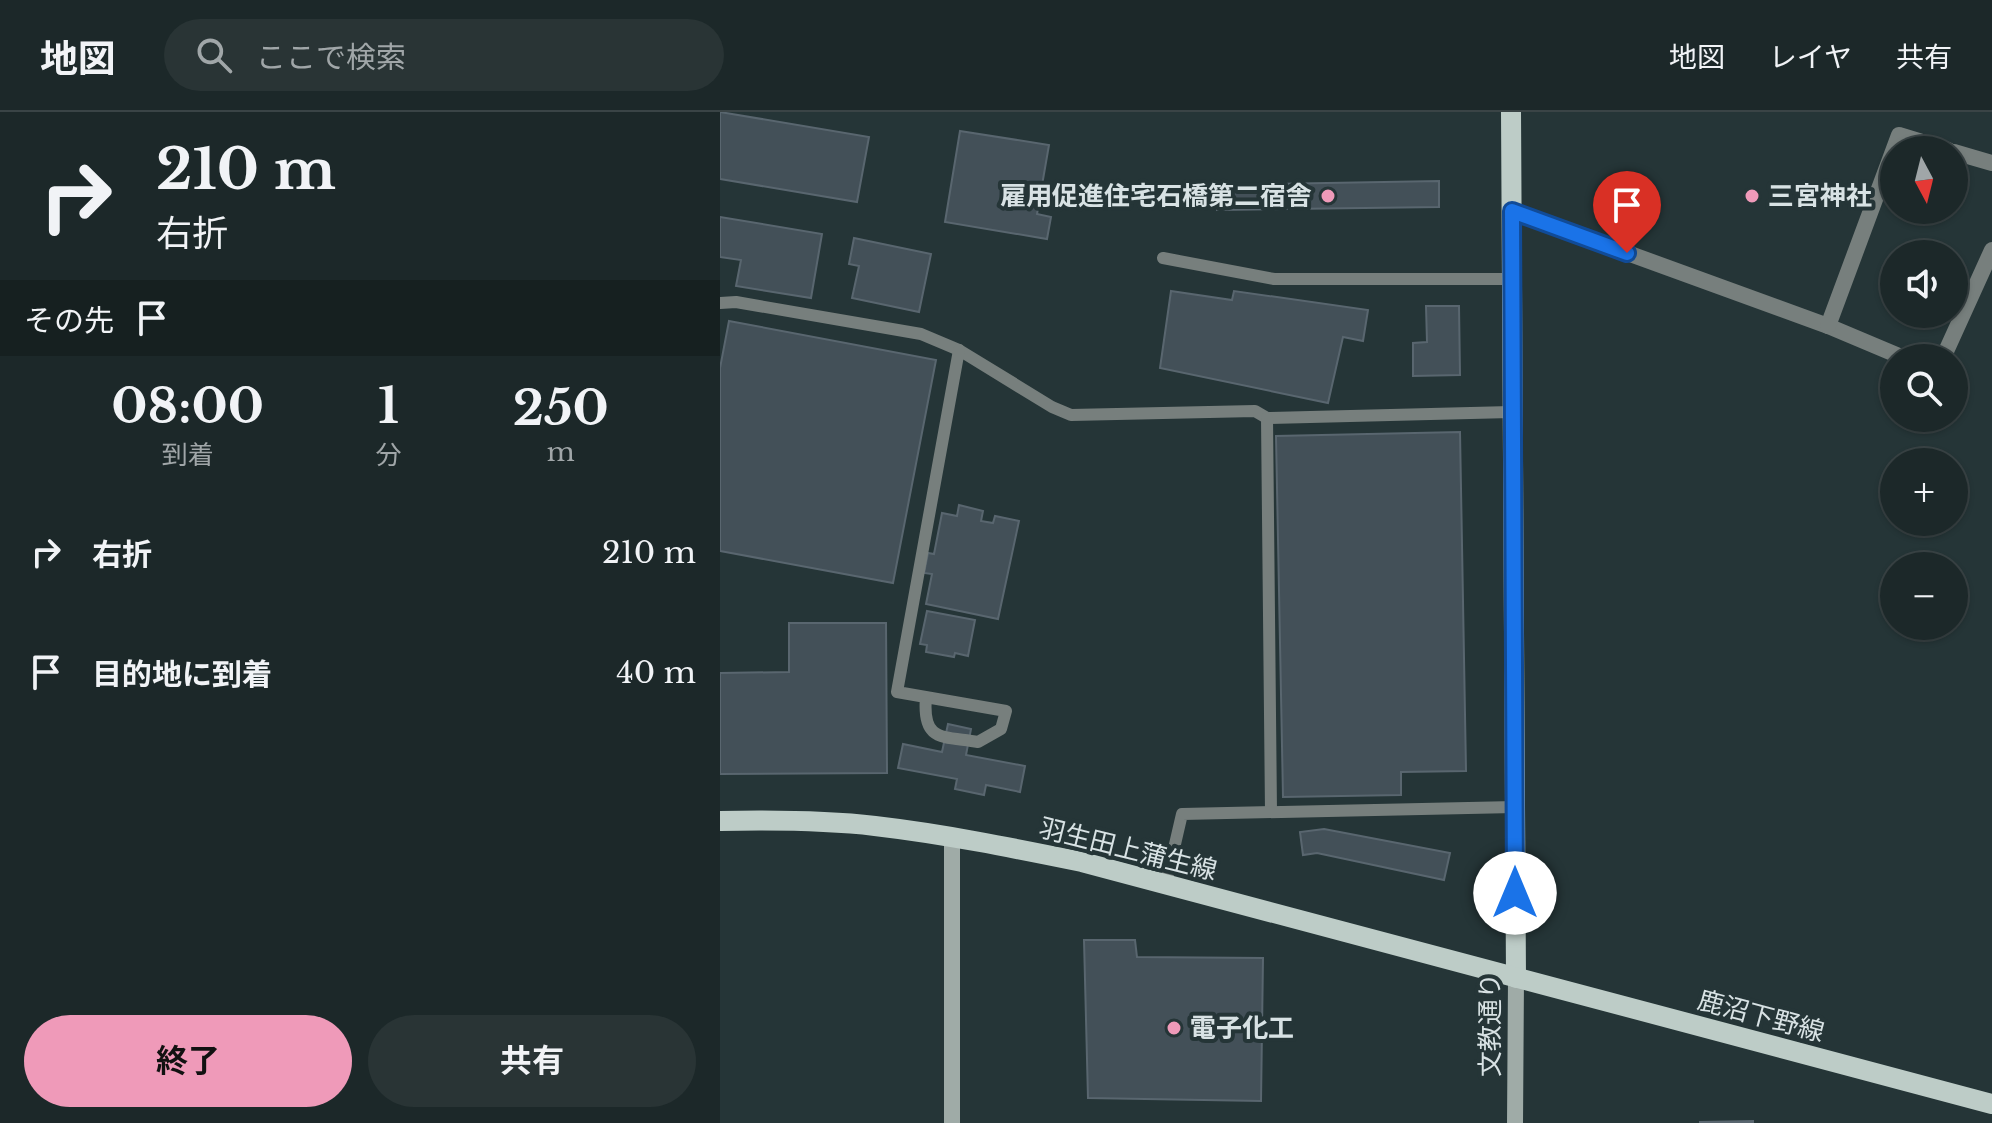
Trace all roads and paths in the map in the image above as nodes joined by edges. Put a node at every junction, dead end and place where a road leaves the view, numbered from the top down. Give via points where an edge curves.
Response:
1 (1511, 112) edge
2 (1968, 156) edge
3 (1992, 163) edge
4 (1880, 186) edge
5 (1512, 211) junction
6 (1992, 250) edge
7 (1163, 258) dead end
8 (1511, 279) junction
9 (720, 303) edge
10 (1828, 326) junction
11 (1949, 344) edge
12 (1880, 348) edge
13 (959, 350) junction
14 (1511, 412) junction
15 (1267, 418) junction
16 (926, 697) junction
17 (1515, 807) junction
18 (1271, 812) junction
19 (720, 821) edge
20 (952, 836) junction
21 (1166, 883) junction
22 (1516, 978) junction
23 (1992, 1104) edge
24 (952, 1123) edge
25 (1515, 1123) edge

1 - 5 main road, 文教通り
2 - 3 street
4 - 10 street
5 - 8 main road, 文教通り
5 - 10 street
6 - 11 street
7 - 8 lane via 1274,279
8 - 14 main road, 文教通り
9 - 13 lane via 921,334
10 - 12 street
13 - 15 lane via 1071,415 1255,411
13 - 16 lane via 897,692
14 - 15 lane
14 - 17 main road, 文教通り
15 - 18 lane
16 - 16 lane via 1006,711 1001,729 978,742 936,734 924,716
17 - 18 lane
17 - 22 main road, 文教通り
18 - 21 lane via 1182,814
19 - 20 main road, 羽生田上蒲生線 via 831,823
20 - 21 main road, 羽生田上蒲生線
20 - 24 street
21 - 22 main road, 羽生田上蒲生線
22 - 23 main road, 鹿沼下野線
22 - 25 street, 文教通り

